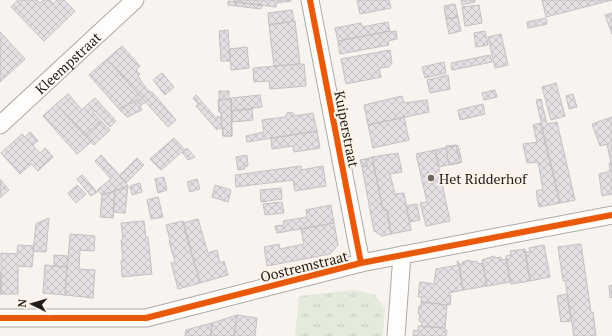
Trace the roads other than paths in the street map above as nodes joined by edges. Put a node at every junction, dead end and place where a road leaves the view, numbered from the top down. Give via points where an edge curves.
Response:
1 (135, 0) edge
2 (310, 0) edge
3 (0, 125) edge
4 (612, 215) edge
5 (402, 255) junction
6 (361, 263) junction
7 (0, 318) edge
8 (396, 336) edge

1 - 3 street, Kleempstraat
2 - 6 street, Kuiperstraat
4 - 5 street, Oostremstraat
5 - 6 street, Oostremstraat
5 - 8 street
6 - 7 street, Oostremstraat via 146,318

